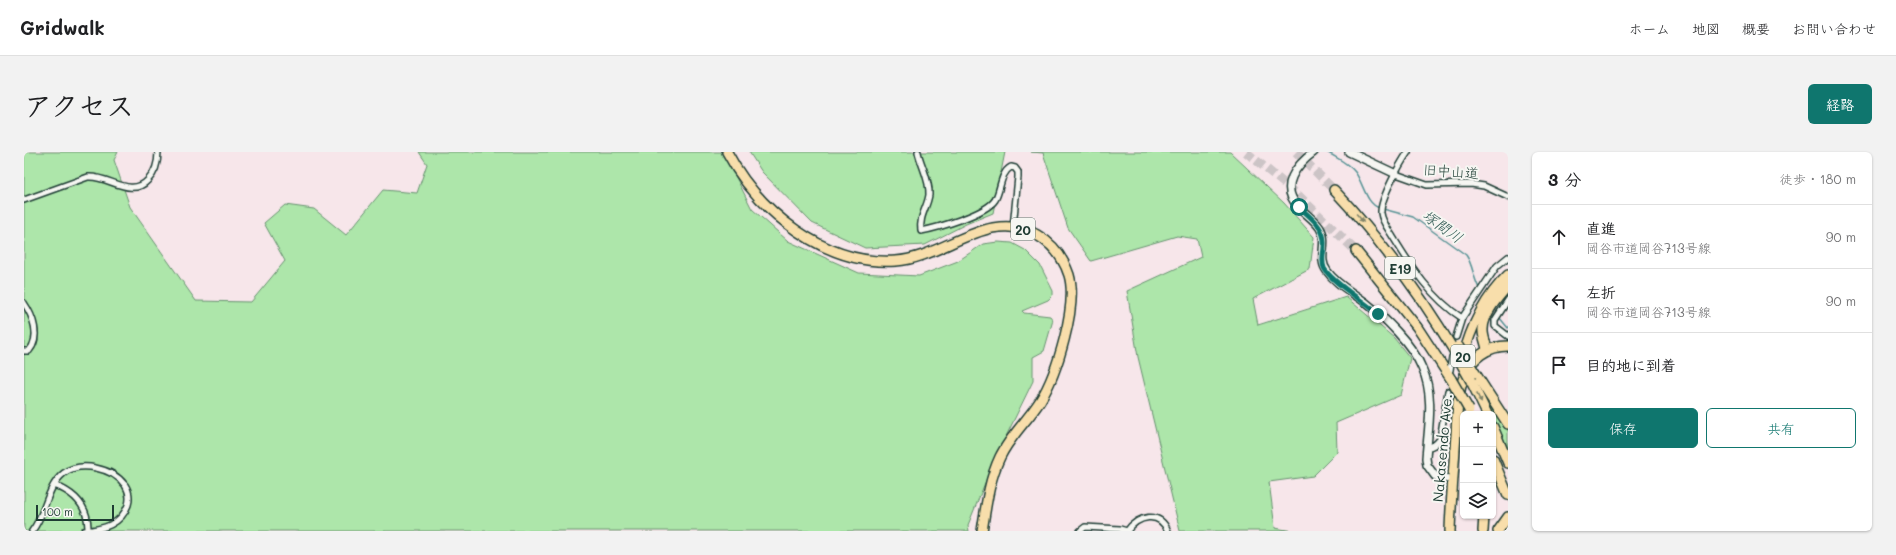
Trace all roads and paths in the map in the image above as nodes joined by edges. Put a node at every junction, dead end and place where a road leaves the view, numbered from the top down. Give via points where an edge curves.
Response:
1 (158, 152) edge
2 (727, 152) edge
3 (918, 152) edge
4 (1314, 152) edge
5 (1348, 152) edge
6 (1408, 152) edge
7 (1396, 174) junction
8 (1334, 190) tunnel mouth
9 (1508, 198) edge
10 (24, 200) edge
11 (1013, 227) junction
12 (1356, 251) tunnel mouth
13 (1508, 257) edge
14 (1508, 275) edge
15 (1508, 286) edge
16 (1508, 300) edge
17 (24, 302) edge
18 (1487, 302) junction
19 (1462, 318) junction
20 (1508, 336) edge
21 (1508, 346) edge
22 (1456, 349) junction
23 (1488, 350) junction
24 (24, 351) edge
25 (1450, 381) junction
26 (1461, 411) edge
27 (1464, 411) edge
28 (1465, 411) edge
29 (1486, 411) edge
30 (1508, 424) edge
31 (1496, 434) edge
32 (1460, 441) edge
33 (1426, 447) junction
34 (1508, 463) edge
35 (1496, 466) edge
36 (1453, 480) junction
37 (54, 485) junction
38 (1508, 495) edge
39 (1508, 517) edge
40 (1484, 519) edge
41 (32, 531) edge
42 (84, 531) edge
43 (88, 531) edge
44 (982, 531) edge
45 (1080, 531) edge
46 (1127, 531) edge
47 (1168, 531) edge
48 (1450, 531) edge
49 (1483, 531) edge
50 (1498, 531) edge

1 - 10 street via 158,163 152,176 145,184 136,188 95,176
2 - 11 highway, 20 via 759,199 782,220 804,236 852,256 887,261 908,259 937,250 983,230
3 - 11 street via 929,184 929,196 920,221 921,231 940,227 988,207 995,201 1004,173 1011,167 1018,172
4 - 33 street via 1297,167 1289,183 1290,195 1321,229 1324,241 1323,263 1328,274 1378,314 1402,338 1419,361 1429,394
5 - 7 street, 旧中山道
6 - 7 street
7 - 9 street, 旧中山道 via 1426,185 1484,186
7 - 19 street via 1382,204 1382,220 1413,270 1442,303
8 -> 22 highway, E19 via 1369,228 1432,308
11 - 44 highway, 20 via 1032,232 1045,240 1060,255 1070,278 1071,304 1050,384 1010,441 995,468
12 - 25 highway, E19 via 1417,327
13 - 19 street via 1494,270
14 - 18 highway, 20
15 - 23 highway, 20 via 1483,324
16 - 20 street via 1495,320 1495,326
17 - 24 street via 33,319 34,336 29,351
18 - 23 highway, 20 via 1476,331 1478,340
18 - 26 highway, 20 via 1480,311 1465,348 1455,408
19 - 22 street
21 - 23 highway, Nakasendo Ave. / 20 via 1497,346
22 - 25 street
22 -> 29 highway, bridge
22 - 30 highway, bridge
23 - 28 highway, Nakasendo Ave. / 20 via 1473,361 1464,376
25 - 27 highway, E19, bridge
25 - 33 street via 1440,439 1431,447
31 - 34 highway
32 - 36 highway, Nakasendo Ave. / 20
33 - 36 street via 1430,471 1435,476
35 - 38 highway
36 - 48 highway, Nakasendo Ave. / 20
37 - 41 street via 41,518
37 - 43 street via 72,493 79,501 87,518
37 - 43 street via 66,472 83,466 105,472 124,483 129,501 123,515 109,526
39 - 50 highway
40 - 49 highway
42 - 43 street
45 - 46 street via 1085,527
46 - 47 street via 1140,519 1149,518 1163,522

